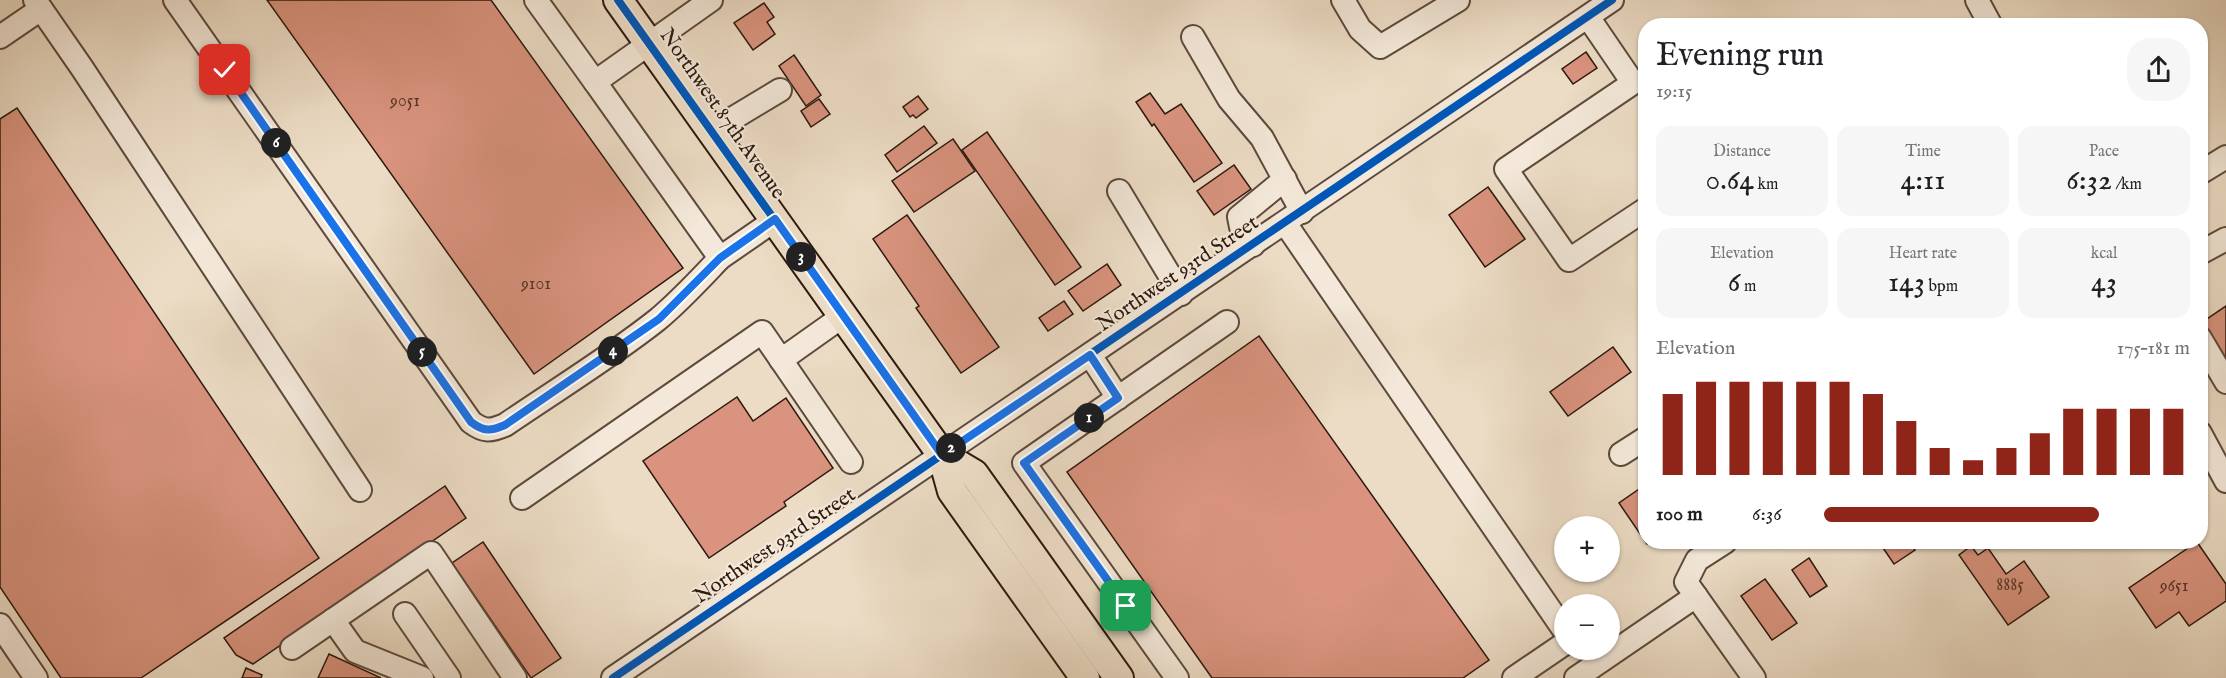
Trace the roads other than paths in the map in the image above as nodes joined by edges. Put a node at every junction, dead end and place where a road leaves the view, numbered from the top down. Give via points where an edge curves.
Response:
1 (175, 0) edge
2 (536, 0) edge
3 (618, 0) edge
4 (711, 0) edge
5 (1343, 0) edge
6 (1612, 0) edge
7 (1977, 0) edge
8 (1454, 1) edge
9 (38, 4) edge
10 (1588, 17) junction
11 (1987, 18) edge
12 (1193, 36) dead end
13 (0, 37) edge
14 (649, 43) junction
15 (595, 82) junction
16 (780, 90) dead end
17 (712, 131) junction
18 (2226, 157) edge
19 (2208, 168) edge
20 (1285, 179) junction
21 (1119, 191) dead end
22 (1638, 214) edge
23 (1294, 218) junction
24 (775, 219) junction
25 (2226, 239) edge
26 (1253, 245) junction
27 (2208, 249) edge
28 (720, 258) junction
29 (1181, 294) junction
30 (843, 316) junction
31 (1227, 322) dead end
32 (2208, 352) edge
33 (1090, 355) junction
34 (781, 360) junction
35 (2226, 382) edge
36 (1118, 398) junction
37 (1638, 443) edge
38 (2208, 448) edge
39 (1621, 454) dead end
40 (942, 455) junction
41 (851, 462) dead end
42 (2226, 481) edge
43 (360, 490) dead end
44 (522, 498) dead end
45 (1714, 549) edge
46 (1696, 596) junction
47 (405, 614) dead end
48 (1554, 615) edge
49 (333, 620) junction
50 (0, 625) edge
51 (292, 648) dead end
52 (1554, 651) edge
53 (510, 671) edge
54 (36, 678) edge
55 (422, 678) edge
56 (449, 678) edge
57 (613, 678) edge
58 (1085, 678) edge
59 (1119, 678) edge
60 (1177, 678) edge
61 (1514, 678) edge
62 (1576, 678) edge
63 (1754, 678) edge

1 - 28 street via 471,422 481,430 505,425 637,335 659,319
2 - 15 street
3 - 14 main road, Northwest 87th Avenue
4 - 14 street
5 - 8 street via 1360,29 1380,47
6 - 10 street, Northwest 93rd Street
7 - 11 street
9 - 13 street
9 - 43 street
10 - 22 street via 1633,83 1506,169 1569,260
10 - 23 street, Northwest 93rd Street
12 - 20 street via 1229,99 1262,138
14 - 15 street
14 - 17 main road, Northwest 87th Avenue
15 - 28 street
16 - 17 street
17 - 24 main road, Northwest 87th Avenue
18 - 19 street
20 - 23 street
20 - 26 street via 1239,217
21 - 29 street
23 - 26 street, Northwest 93rd Street
23 - 48 street
24 - 28 street
24 - 30 main road, Northwest 87th Avenue
25 - 27 street
26 - 29 street, Northwest 93rd Street
29 - 33 street, Northwest 93rd Street
30 - 34 street
30 - 40 main road, Northwest 87th Avenue
31 - 36 street
32 - 35 street
33 - 36 street
33 - 40 street, Northwest 93rd Street
34 - 41 street
34 - 44 street via 762,332
36 - 60 street via 1024,463
37 - 39 street
38 - 42 street
40 - 57 street, Northwest 93rd Street
40 - 58 main road, Northwest 87th Avenue via 952,491
40 - 59 main road, Northwest 87th Avenue via 974,474
45 - 46 street via 1696,560 1686,582
46 - 62 street
46 - 63 street
47 - 56 street
49 - 51 street
49 - 53 street via 430,553
49 - 55 street via 355,651
50 - 54 street
52 - 61 street

